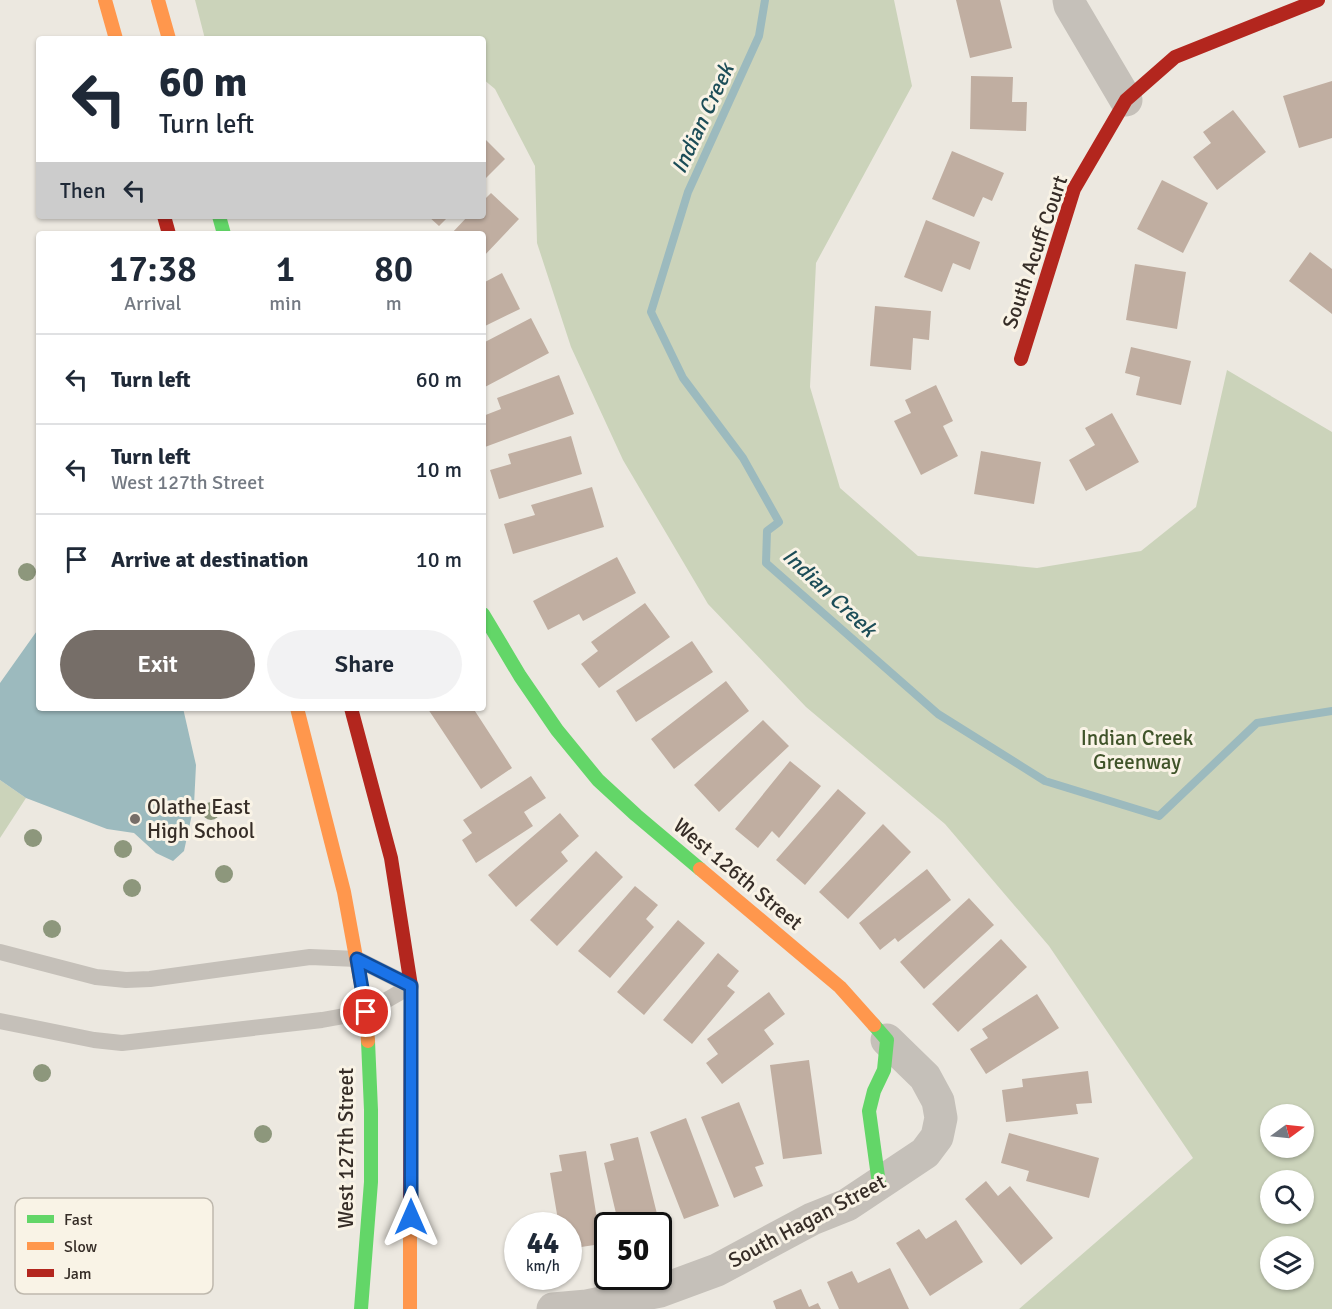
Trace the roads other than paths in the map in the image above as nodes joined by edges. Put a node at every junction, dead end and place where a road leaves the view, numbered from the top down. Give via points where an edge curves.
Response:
1 (105, 0) edge
2 (158, 0) edge
3 (1069, 0) edge
4 (1318, 0) edge
5 (115, 36) edge
6 (168, 36) edge
7 (1126, 100) junction
8 (1021, 359) dead end
9 (486, 621) edge
10 (298, 711) edge
11 (352, 711) edge
12 (0, 952) edge
13 (357, 959) junction
14 (411, 986) junction
15 (366, 1012) junction
16 (0, 1021) edge
17 (887, 1040) junction
18 (879, 1184) junction
19 (361, 1309) edge
20 (410, 1309) edge
21 (553, 1309) edge

1 - 5 main road
2 - 6 main road
3 - 7 street
4 - 7 main road, South Acuff Court via 1175,57
7 - 8 main road, South Acuff Court via 1074,189
9 - 17 main road, West 126th Street via 550,721 598,780 840,987
10 - 13 main road, West 127th Street
11 - 14 main road via 391,858
12 - 13 lane via 96,977 126,980 310,957
13 - 14 lane
13 - 15 main road, West 127th Street
14 - 15 lane
14 - 20 main road
15 - 16 lane via 122,1043
15 - 19 main road, West 127th Street via 371,1182
17 - 18 main road via 884,1070 870,1111
17 - 18 street, South Hagan Street via 925,1077 938,1101 941,1118 936,1137 925,1153
18 - 21 street, South Hagan Street via 717,1270 660,1291

